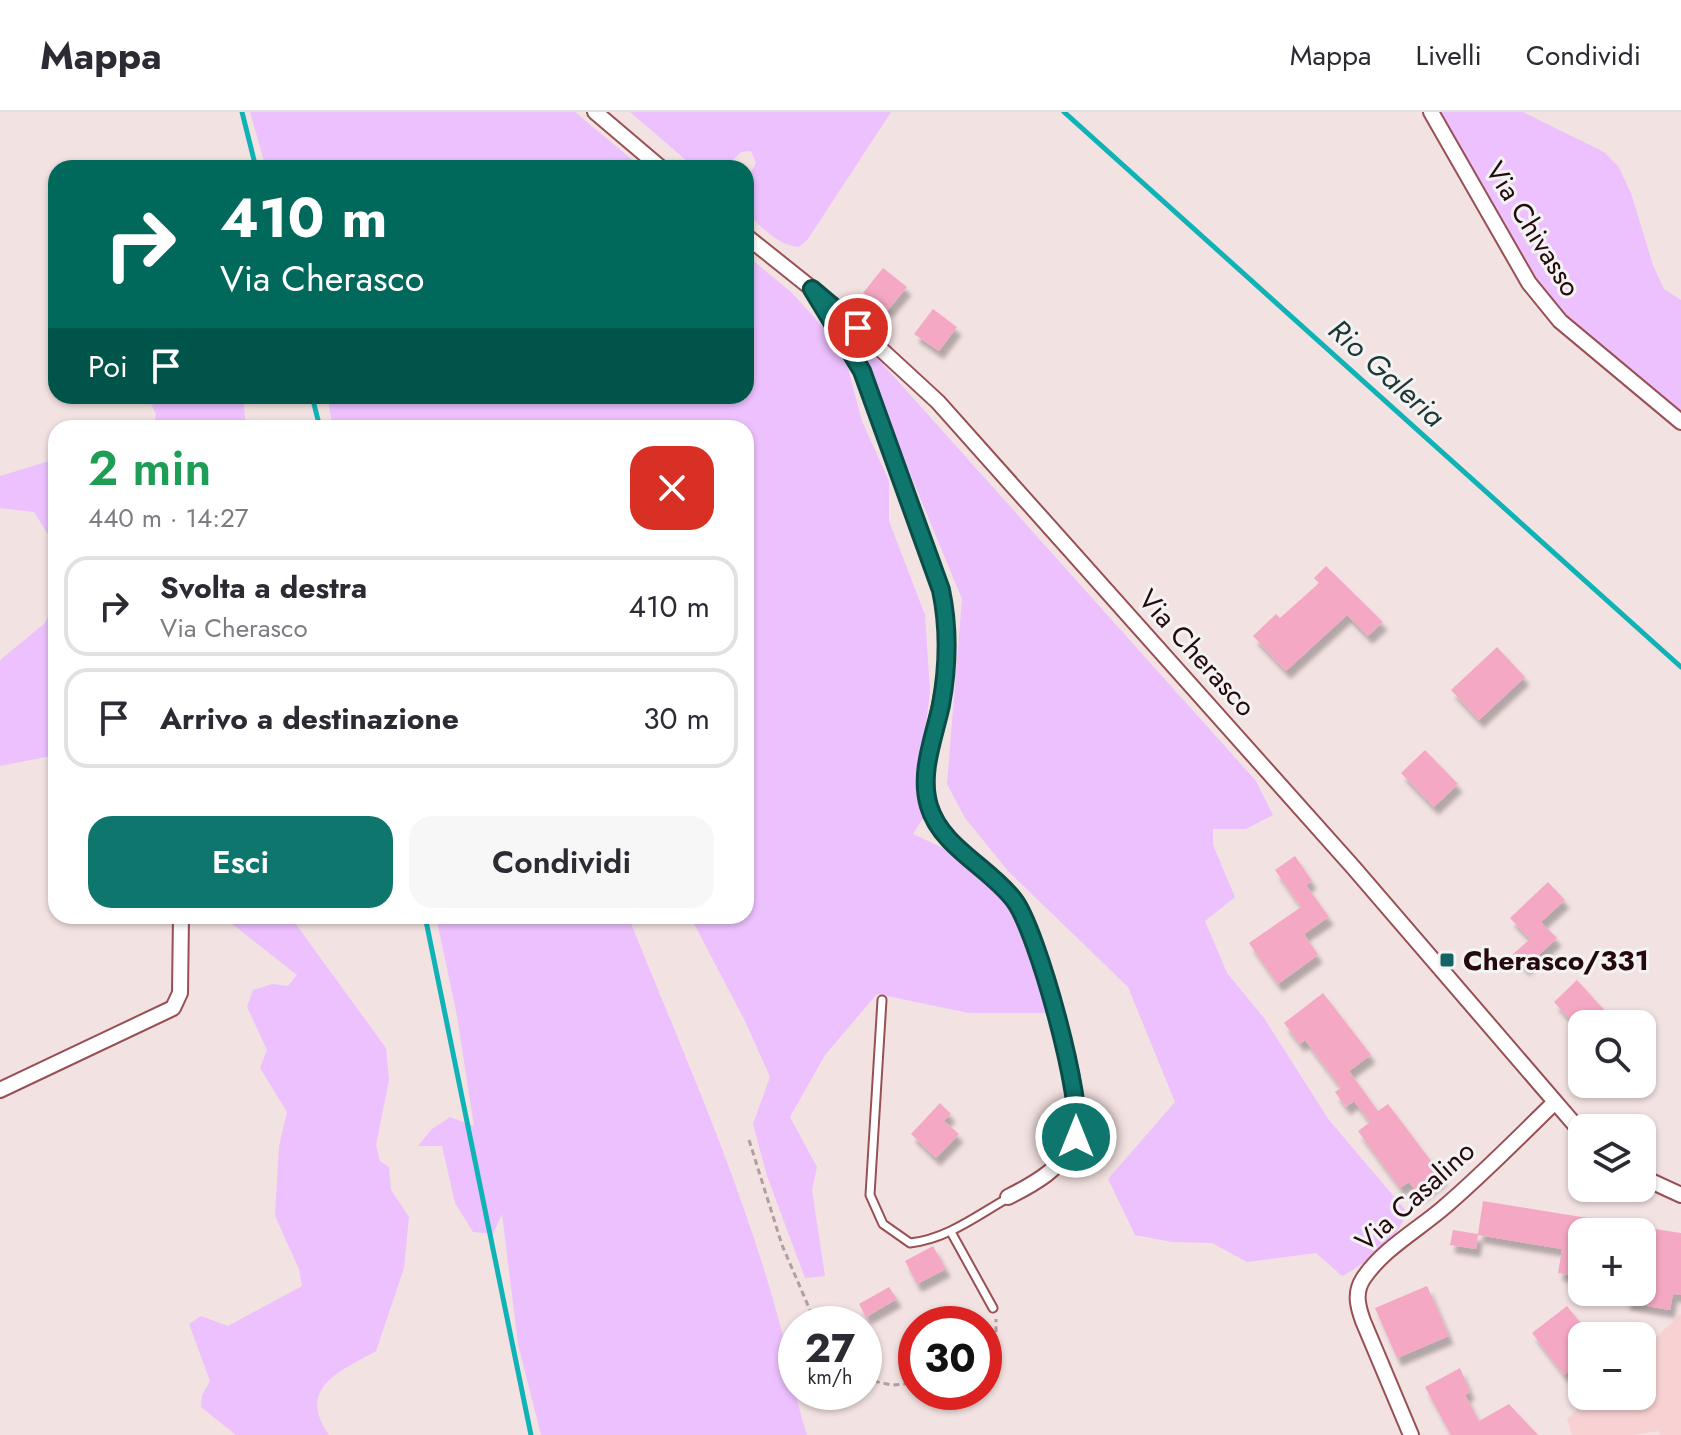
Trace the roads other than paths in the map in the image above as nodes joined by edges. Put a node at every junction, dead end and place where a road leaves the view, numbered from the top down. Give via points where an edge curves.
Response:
1 (595, 112) edge
2 (1431, 112) edge
3 (652, 160) edge
4 (754, 242) edge
5 (812, 289) junction
6 (1681, 422) edge
7 (181, 924) edge
8 (882, 1000) dead end
9 (0, 1090) edge
10 (1555, 1102) junction
11 (1568, 1117) edge
12 (1656, 1183) edge
13 (1681, 1195) edge
14 (1008, 1197) joint
15 (951, 1232) junction
16 (992, 1306) edge
17 (1411, 1435) edge

1 - 3 street
2 - 6 street, Via Chivasso via 1529,283 1560,321
4 - 5 street, Via Cherasco
5 - 10 street, Via Cherasco via 938,402
5 - 14 street via 862,371 947,616 947,657 928,758 928,803 946,835 1001,884 1025,917 1041,958 1077,1100 1079,1126 1069,1151 1042,1177
7 - 9 street via 180,993 173,1008
8 - 15 lane via 870,1195 883,1224 910,1243
10 - 11 street, Via Cherasco
10 - 17 street, Via Casalino via 1443,1208 1402,1239 1360,1286 1363,1321
12 - 13 street
14 - 15 lane
15 - 16 lane

